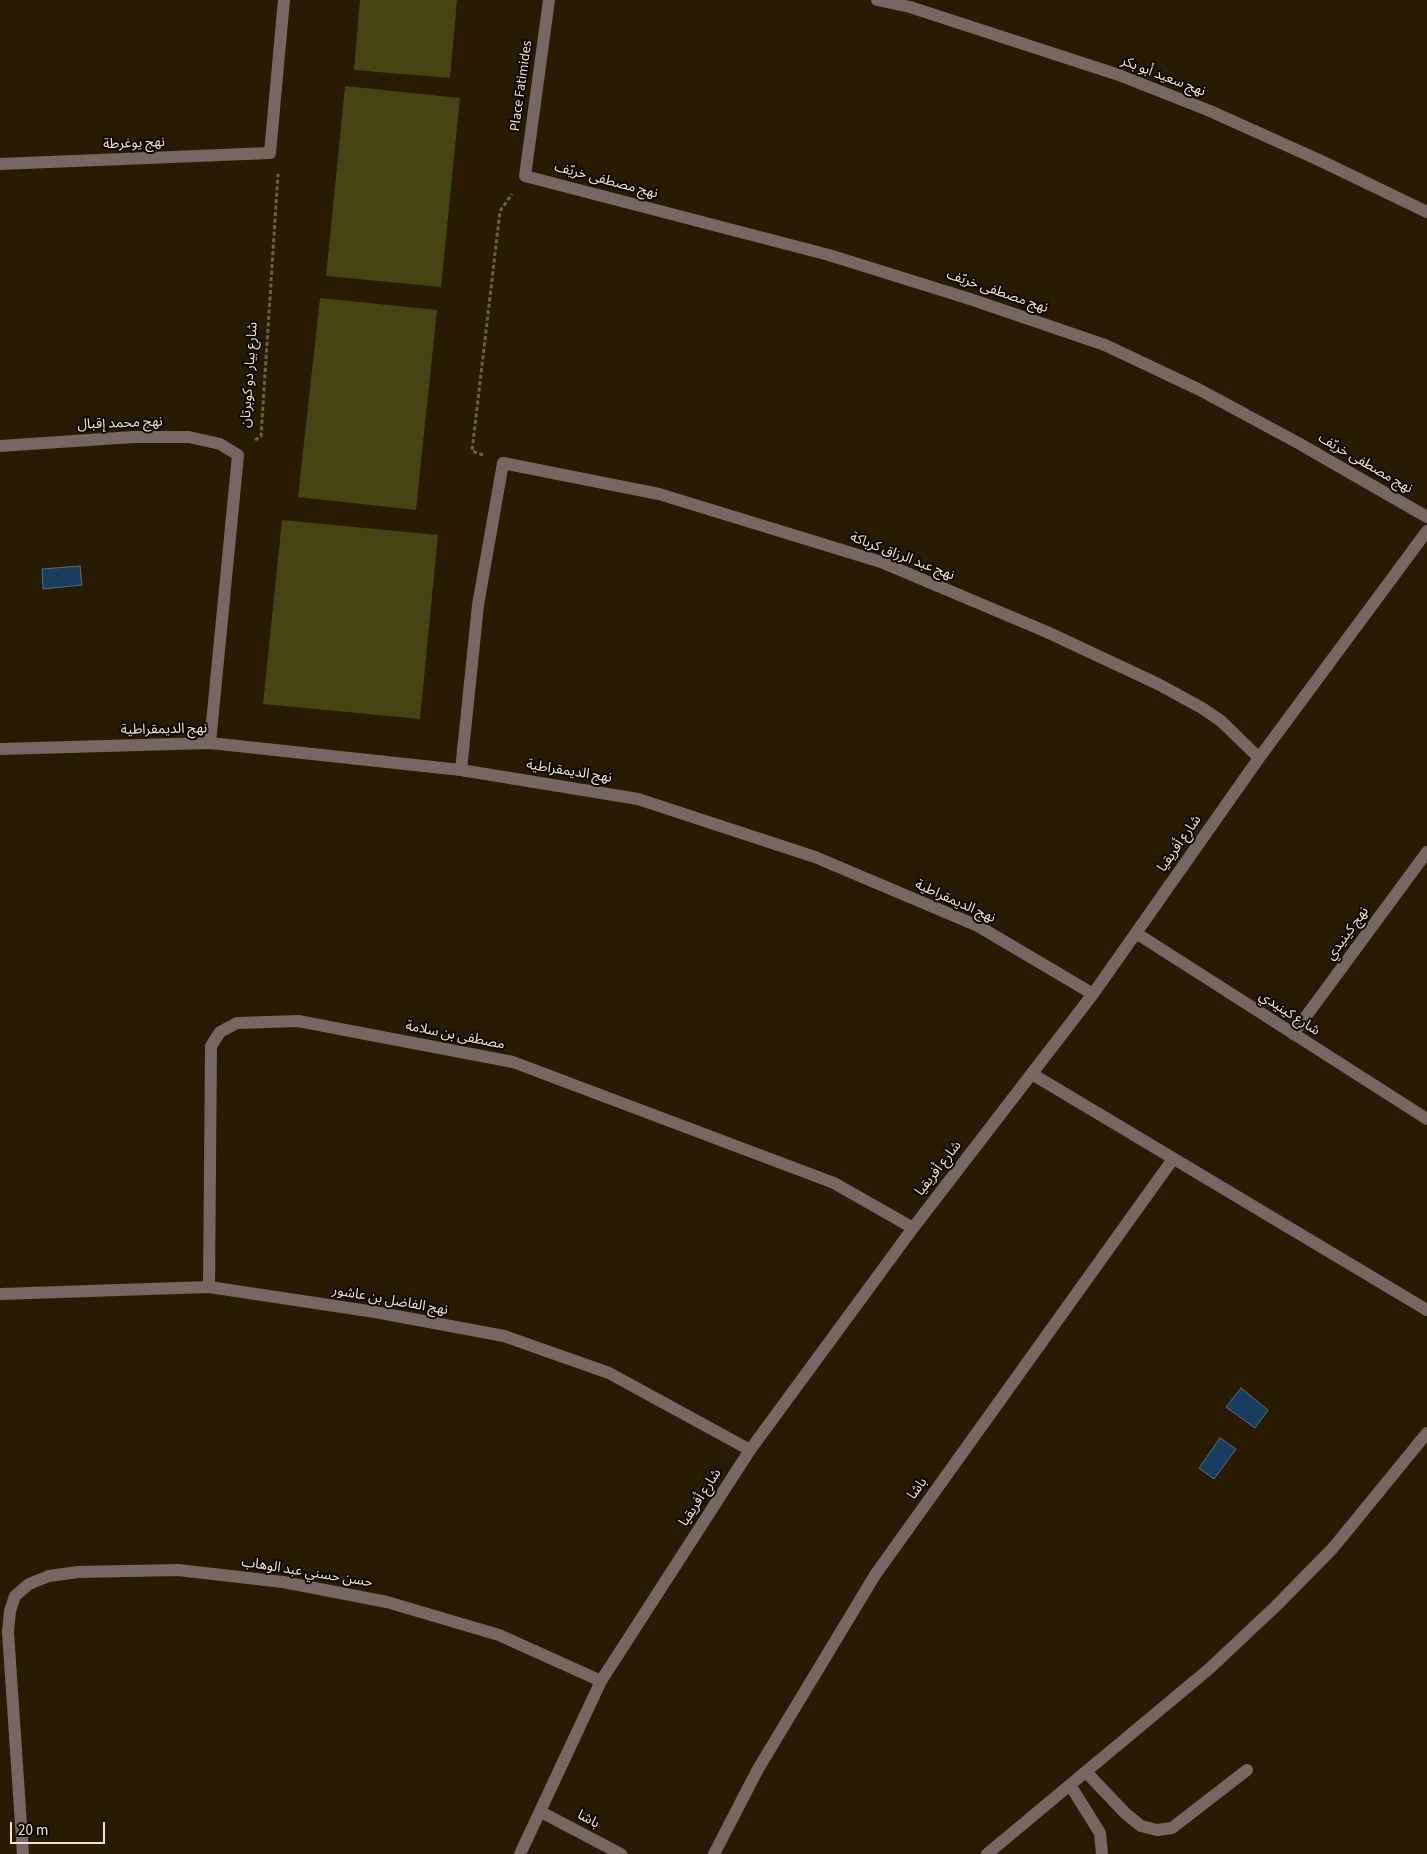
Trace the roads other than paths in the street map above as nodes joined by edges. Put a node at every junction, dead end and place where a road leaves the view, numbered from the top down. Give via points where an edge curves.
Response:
1 (284, 0) edge
2 (549, 0) edge
3 (876, 0) edge
4 (0, 164) edge
5 (525, 176) joint
6 (1427, 212) edge
7 (0, 446) edge
8 (1427, 517) edge
9 (1427, 531) edge
10 (210, 743) junction
11 (0, 749) edge
12 (1258, 758) junction
13 (461, 770) junction
14 (1427, 852) edge
15 (1136, 933) junction
16 (1092, 994) junction
17 (1293, 1034) junction
18 (1032, 1074) junction
19 (1427, 1119) edge
20 (1173, 1159) junction
21 (913, 1228) junction
22 (208, 1287) junction
23 (0, 1294) edge
24 (1427, 1310) edge
25 (1427, 1433) edge
26 (750, 1450) junction
27 (601, 1681) junction
28 (1247, 1770) dead end
29 (1086, 1772) junction
30 (1070, 1784) junction
31 (541, 1812) junction
32 (23, 1854) edge
33 (520, 1854) edge
34 (621, 1854) edge
35 (714, 1854) edge
36 (987, 1854) edge
37 (1102, 1854) edge

1 - 4 street, نهج يوغرطة via 270,153
2 - 5 street, Place Fatimides
3 - 6 street, نهج سعيد أبو بكر via 910,7 1119,75 1210,111
5 - 8 street, نهج مصطفى خريّف via 829,255 1105,345 1217,399
7 - 10 street, نهج محمد إقبال via 133,436 189,437 220,444 238,455
9 - 12 street, شارع أفريقيا
10 - 11 street, نهج الديمقراطية
10 - 13 street, نهج الديمقراطية
12 - 13 street, نهج عبد الرزاق كرباكة via 1221,721 1158,684 1047,632 882,562 659,494 503,463 478,605
12 - 15 street, شارع أفريقيا
13 - 16 street, نهج الديمقراطية via 638,799 815,857 978,926
14 - 17 street, نهج كينيدي
15 - 16 street, شارع أفريقيا
15 - 17 street, شارع كينيدي
16 - 18 street, شارع أفريقيا
17 - 19 street, شارع كينيدي
18 - 20 street
18 - 21 street, شارع أفريقيا
20 - 24 street
20 - 35 street, باشا via 875,1575 758,1769
21 - 22 street, مصطفى بن سلامة via 834,1184 513,1062 298,1021 237,1023 220,1032 211,1046
21 - 26 street, شارع أفريقيا
22 - 23 street, نهج الفاضل بن عاشور
22 - 26 street, نهج الفاضل بن عاشور via 375,1312 504,1336 609,1373
25 - 29 street via 1333,1548 1276,1606 1209,1668
26 - 27 street, شارع أفريقيا
27 - 31 street, شارع أفريقيا
27 - 32 street, حسن حسني عبد الوهاب via 499,1635 387,1602 274,1580 178,1570 78,1572 49,1576 29,1584 15,1596 8,1632
28 - 29 street via 1172,1828 1157,1830 1141,1826 1126,1814
29 - 30 street
30 - 36 street
30 - 37 street via 1100,1833
31 - 33 street, شارع أفريقيا
31 - 34 street, باشا

